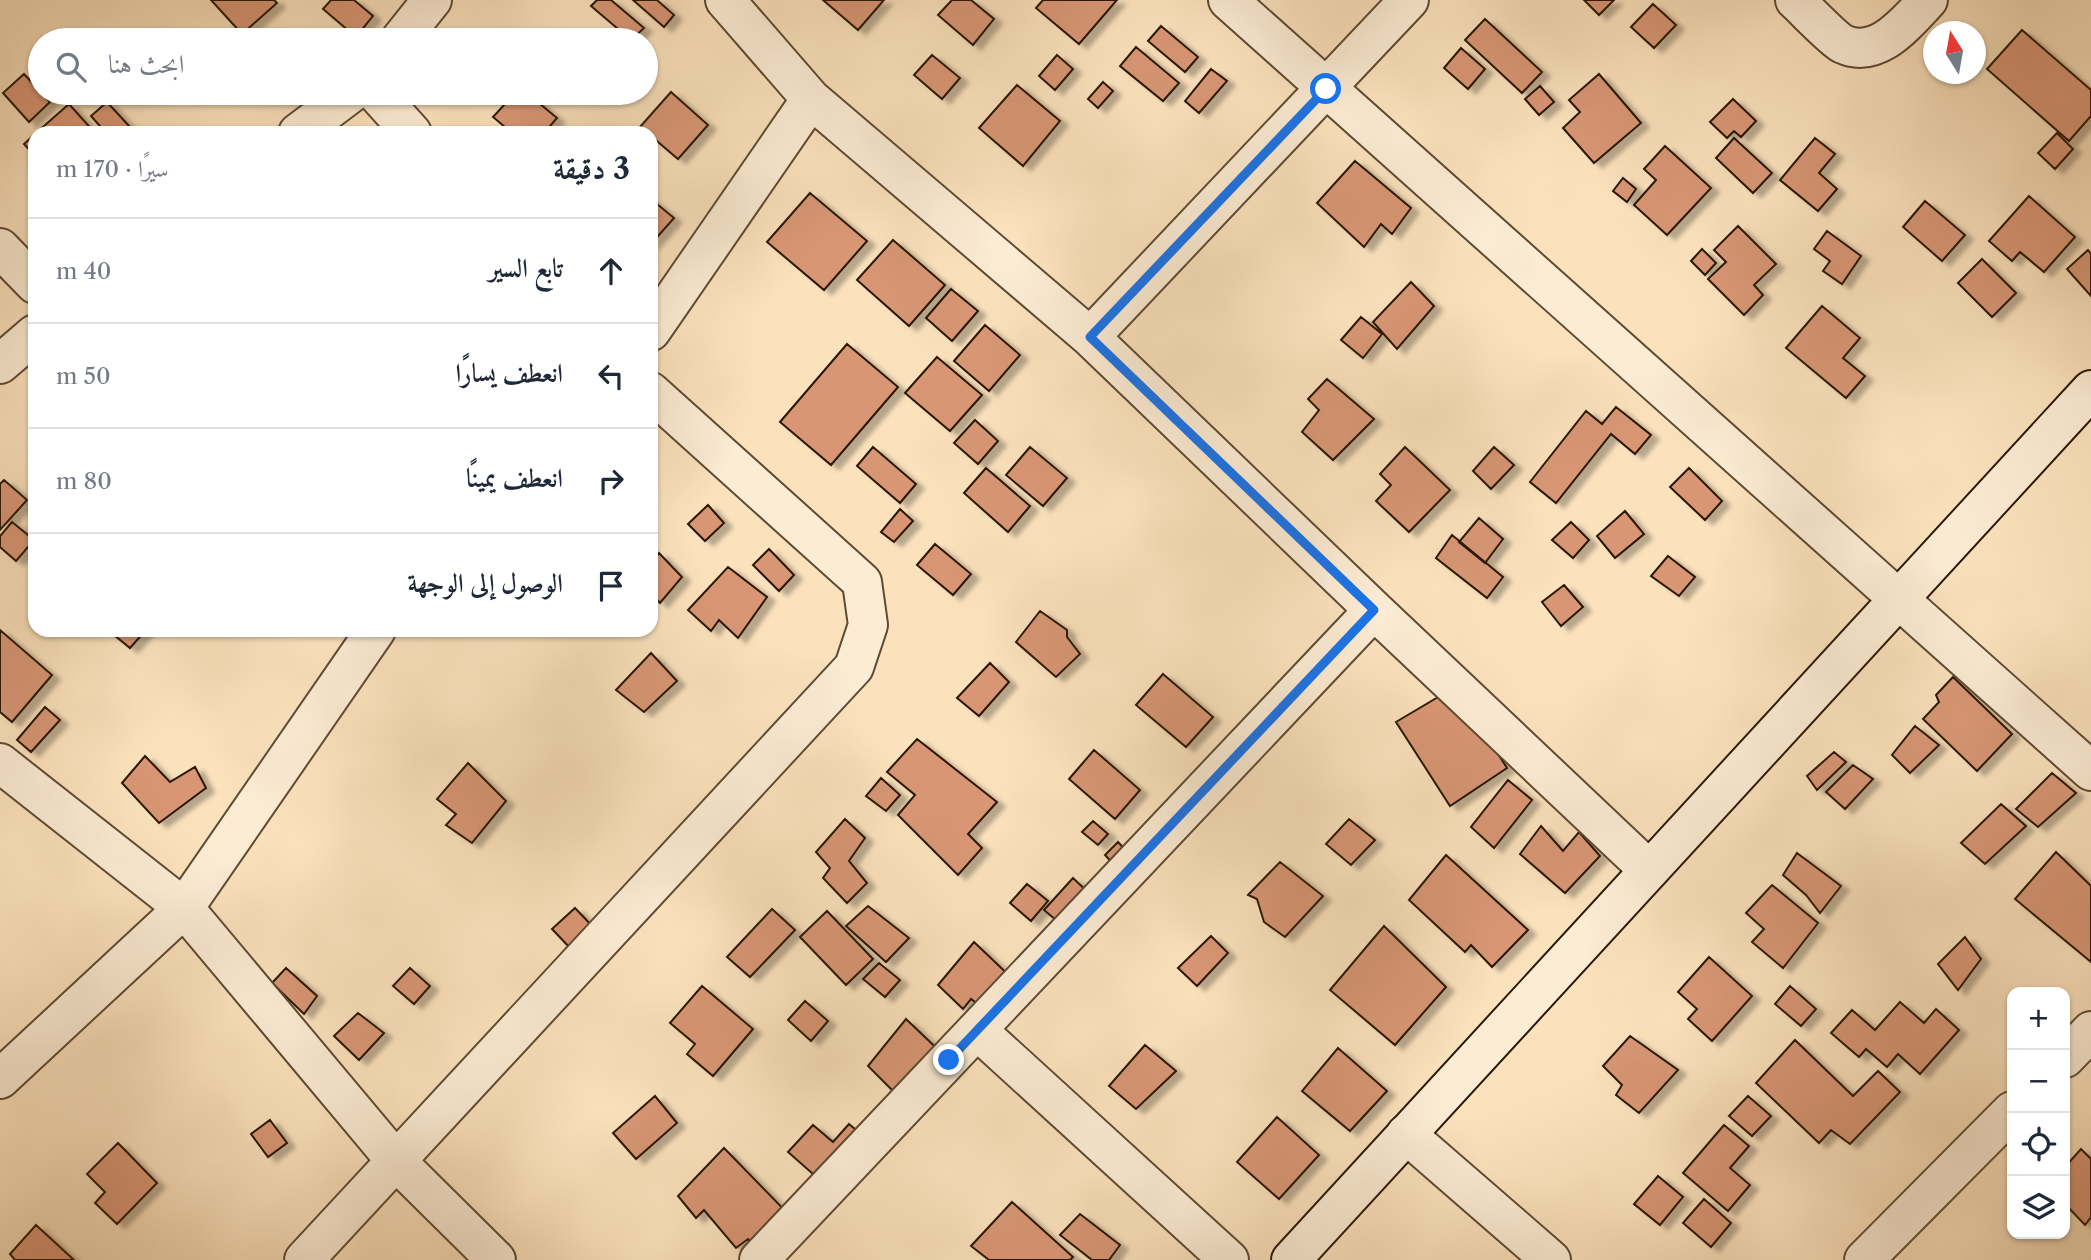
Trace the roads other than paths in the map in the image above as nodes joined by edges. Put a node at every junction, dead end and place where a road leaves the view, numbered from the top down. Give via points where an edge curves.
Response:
1 (432, 0) edge
2 (725, 0) edge
3 (1228, 0) edge
4 (1409, 0) edge
5 (1795, 0) edge
6 (1928, 0) edge
7 (410, 28) edge
8 (1326, 89) junction
9 (811, 99) junction
10 (335, 105) edge
11 (387, 105) edge
12 (307, 126) edge
13 (406, 126) edge
14 (0, 248) edge
15 (28, 277) edge
16 (658, 321) edge
17 (1090, 337) junction
18 (28, 340) edge
19 (0, 364) edge
20 (2091, 390) edge
21 (658, 398) edge
22 (1899, 598) junction
23 (1374, 610) junction
24 (371, 637) edge
25 (0, 763) edge
26 (2091, 771) edge
27 (1649, 870) junction
28 (184, 908) junction
29 (977, 1030) junction
30 (2091, 1031) edge
31 (2070, 1053) edge
32 (0, 1079) edge
33 (2010, 1113) edge
34 (1406, 1135) junction
35 (396, 1161) junction
36 (304, 1260) edge
37 (496, 1260) edge
38 (759, 1260) edge
39 (1229, 1260) edge
40 (1291, 1260) edge
41 (1551, 1260) edge
42 (1864, 1260) edge

1 - 7 street
2 - 9 street
3 - 8 street
4 - 8 street
5 - 6 street via 1843,44 1867,48 1893,37
8 - 17 street
8 - 22 street
9 - 16 street
9 - 17 street
10 - 12 street
11 - 13 street
14 - 15 street
17 - 23 street
18 - 19 street
20 - 22 street
21 - 35 street via 862,582 868,625 854,667
22 - 26 street
22 - 27 street
23 - 27 street
23 - 29 street
24 - 28 street
25 - 28 street
27 - 34 street
28 - 32 street
28 - 35 street
29 - 38 street
29 - 39 street
30 - 31 street
33 - 42 street
34 - 40 street
34 - 41 street
35 - 36 street
35 - 37 street

